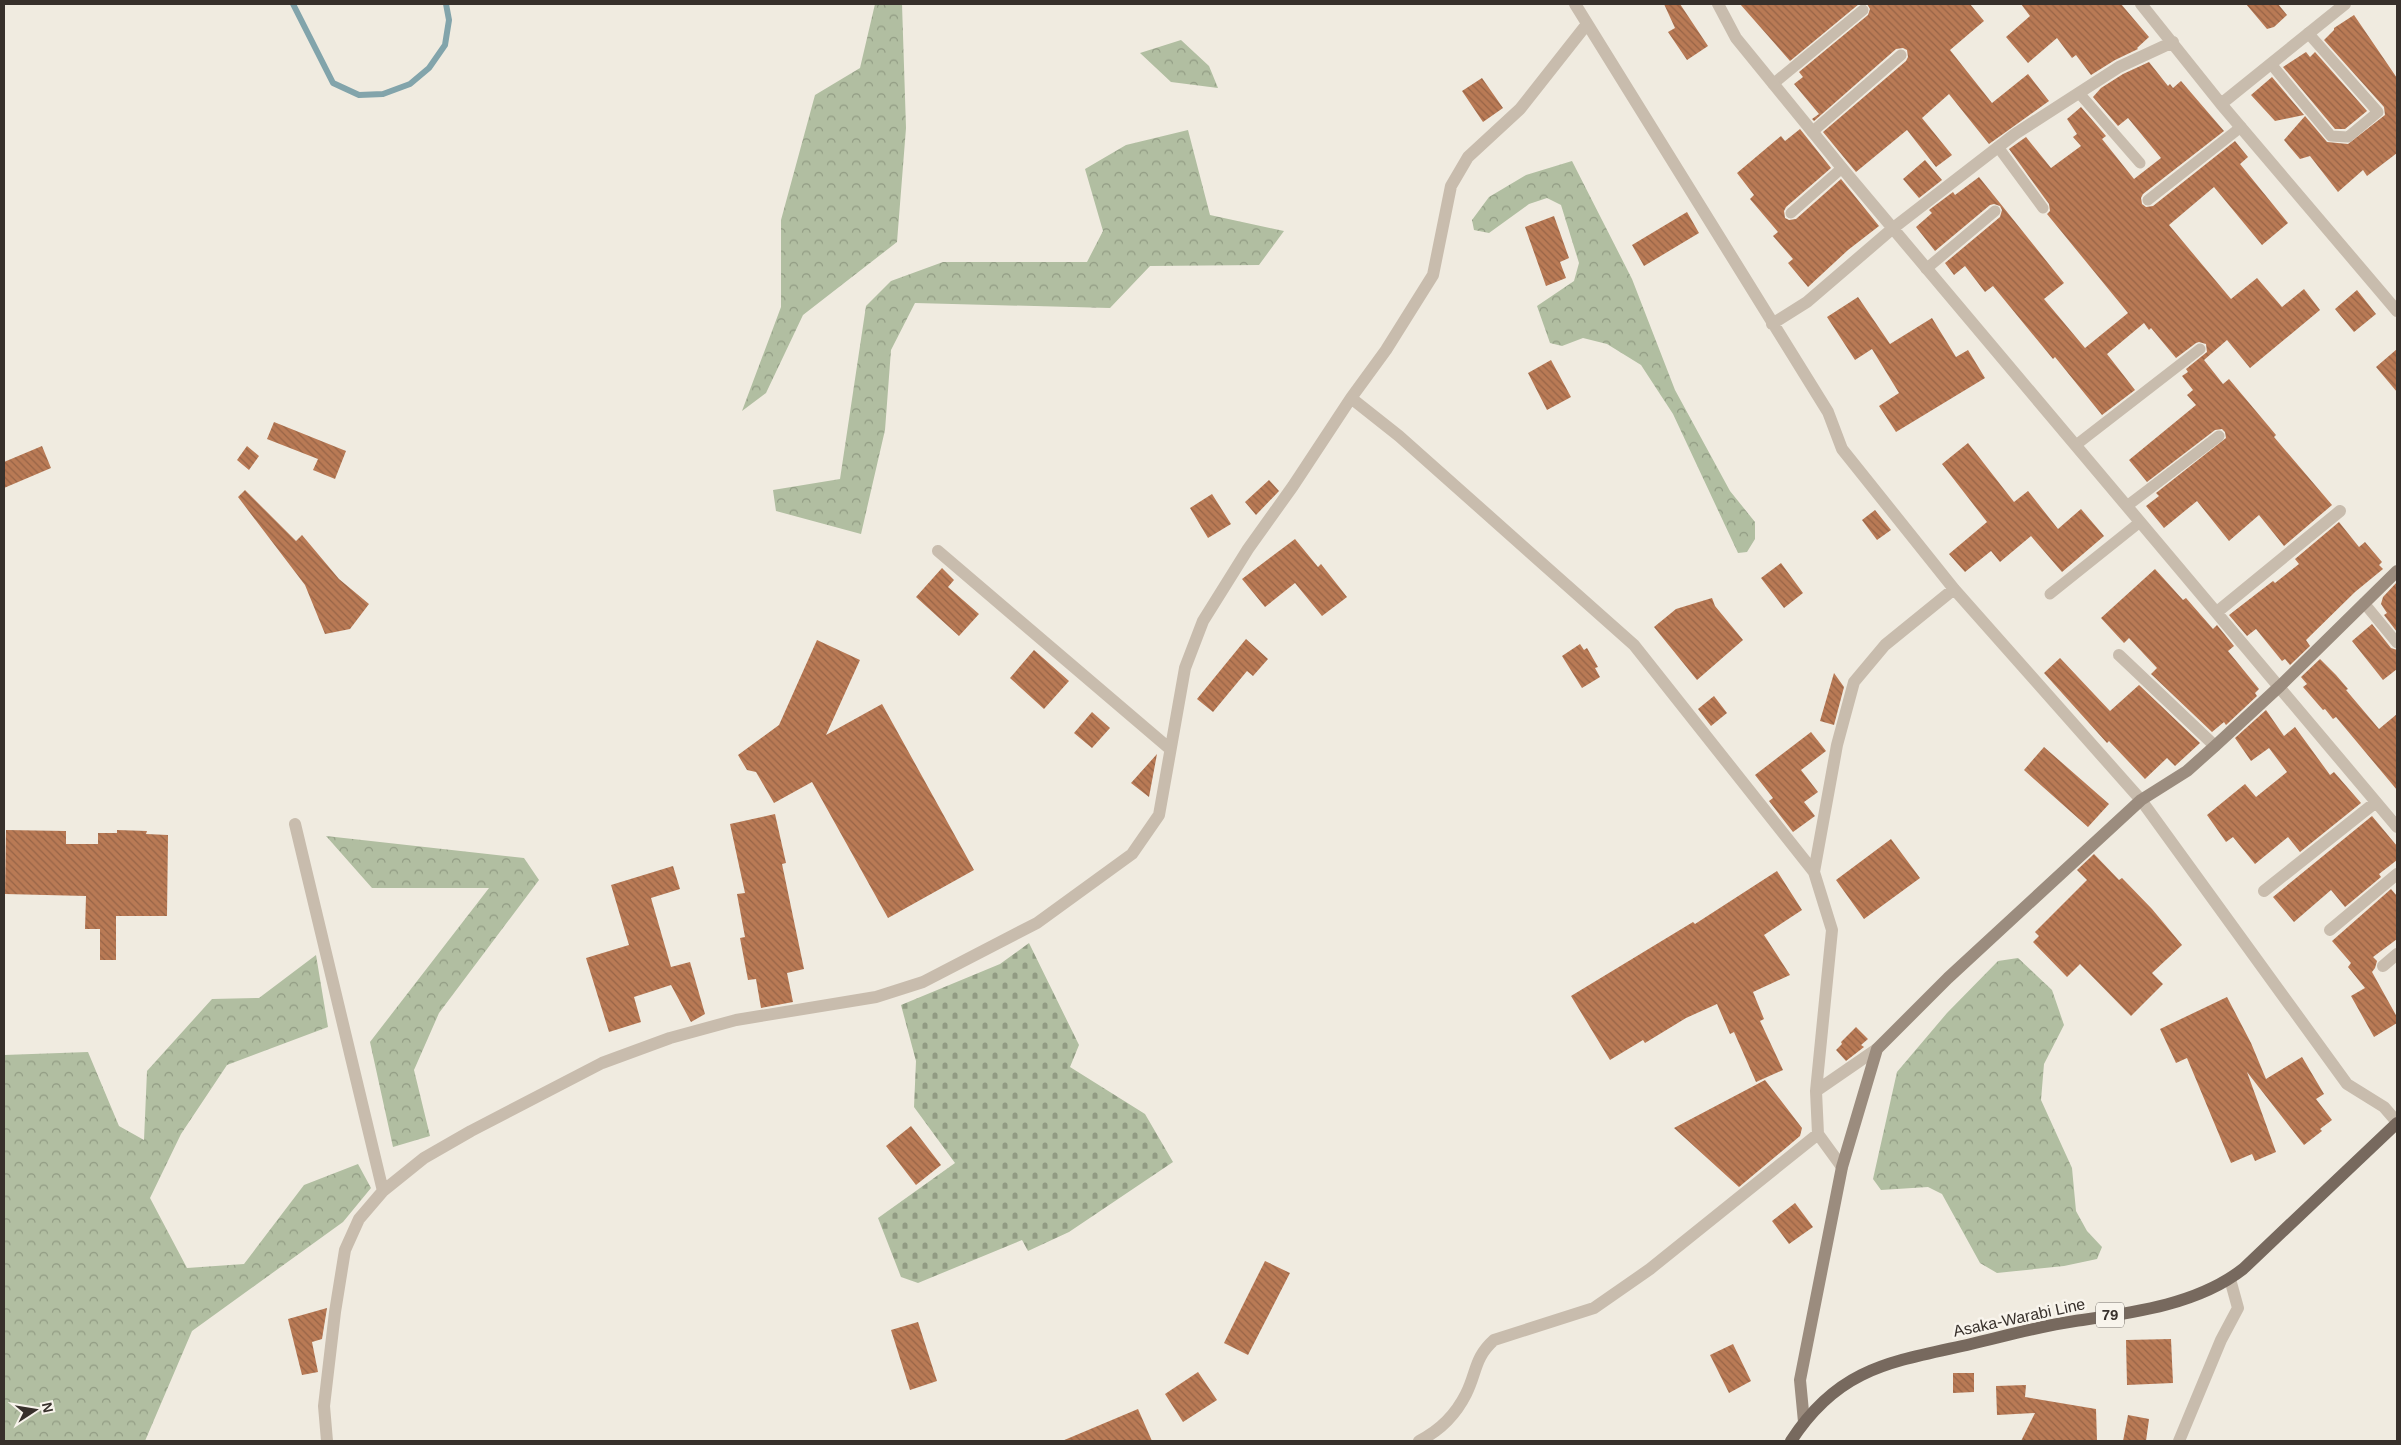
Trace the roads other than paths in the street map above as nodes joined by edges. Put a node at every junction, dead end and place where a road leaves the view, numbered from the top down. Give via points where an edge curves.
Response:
1 (1718, 4) edge
2 (2141, 4) edge
3 (2345, 4) edge
4 (1579, 6) edge
5 (1863, 10) dead end
6 (1587, 24) junction
7 (2308, 33) junction
8 (2173, 42) junction
9 (1901, 55) dead end
10 (2271, 64) junction
11 (1773, 84) junction
12 (2079, 93) junction
13 (2221, 104) junction
14 (2241, 127) junction
15 (1812, 132) junction
16 (1998, 147) junction
17 (2140, 163) dead end
18 (1842, 168) junction
19 (2148, 200) dead end
20 (2043, 208) dead end
21 (1995, 211) dead end
22 (1791, 212) dead end
23 (1892, 229) junction
24 (1926, 269) junction
25 (2397, 311) edge
26 (1772, 324) junction
27 (2200, 349) dead end
28 (1351, 398) junction
29 (2219, 436) dead end
30 (2076, 445) junction
31 (2127, 506) junction
32 (2340, 511) dead end
33 (2140, 522) junction
34 (938, 550) dead end
35 (2397, 571) edge
36 (1954, 589) junction
37 (2050, 594) dead end
38 (2364, 603) junction
39 (2217, 612) junction
40 (2397, 643) edge
41 (2119, 655) dead end
42 (2280, 686) junction
43 (2215, 746) junction
44 (1170, 750) junction
45 (2141, 800) junction
46 (2376, 802) junction
47 (295, 824) dead end
48 (2397, 827) edge
49 (1814, 872) junction
50 (2397, 874) edge
51 (2264, 891) dead end
52 (2330, 930) dead end
53 (2397, 954) edge
54 (2383, 966) dead end
55 (1877, 1049) junction
56 (1816, 1091) junction
57 (2397, 1122) edge
58 (1818, 1134) junction
59 (1842, 1167) junction
60 (383, 1191) junction
61 (2230, 1279) junction
62 (1804, 1422) junction
63 (327, 1441) edge
64 (1419, 1441) edge
65 (1791, 1441) edge
66 (2179, 1441) edge

1 - 11 street via 1736,38
2 - 8 street
3 - 7 street
4 - 6 street
5 - 11 lane
6 - 26 street
6 - 28 street via 1520,109 1468,157 1451,186 1432,275 1386,350
7 - 10 street
7 - 10 lane via 2378,112 2348,137 2331,136
8 - 12 street via 2119,67
8 - 13 street
9 - 15 lane
10 - 13 street
11 - 15 street
12 - 16 street
12 - 17 lane
13 - 14 street
14 - 19 lane
14 - 25 street
15 - 18 street
16 - 20 lane
16 - 23 street
18 - 22 lane
18 - 23 street
21 - 24 lane
23 - 24 street
23 - 26 street via 1807,302
24 - 30 street
26 - 36 street via 1828,412 1842,449
27 - 30 lane
28 - 44 street via 1203,621 1185,668
28 - 49 street via 1399,436 1634,645
29 - 31 lane
30 - 31 street
31 - 33 street
32 - 39 street
33 - 37 lane
33 - 39 street
34 - 44 street
35 - 38 street
36 - 45 street
36 - 49 street via 1885,645 1854,682 1837,744
38 - 40 lane
38 - 42 street
39 - 42 street
41 - 43 street
42 - 43 street
42 - 46 street
43 - 45 street via 2188,771
44 - 60 street via 1159,815 1132,854 1037,923 923,982 876,997 736,1020 670,1038 602,1063 432,1154
45 - 55 street via 1948,978
45 - 57 street via 2346,1084 2384,1107
46 - 48 street
46 - 51 street
47 - 60 street
49 - 56 street via 1832,930
50 - 52 street
53 - 54 street
55 - 56 street
55 - 59 street
56 - 58 street
57 - 61 main road, Asaka-Warabi Line / 79
58 - 59 street
58 - 64 street via 1650,1269 1594,1308 1494,1340 1482,1351 1466,1395 1449,1420
59 - 62 street via 1800,1380
60 - 63 street via 359,1219 345,1250 334,1312 324,1406
61 - 62 main road, Asaka-Warabi Line / 79 via 2214,1288 2154,1306 2047,1326 1889,1362 1843,1385
61 - 66 street via 2238,1308 2221,1340
62 - 65 main road, Asaka-Warabi Line / 79

